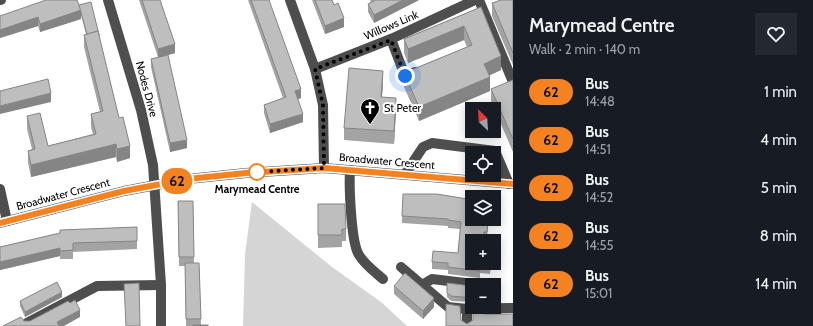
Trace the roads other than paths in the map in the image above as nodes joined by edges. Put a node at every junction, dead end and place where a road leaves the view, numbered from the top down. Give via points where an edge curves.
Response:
1 (108, 0) edge
2 (290, 0) edge
3 (475, 0) edge
4 (479, 0) edge
5 (391, 40) junction
6 (426, 68) edge
7 (315, 69) junction
8 (513, 82) edge
9 (324, 168) junction
10 (350, 170) junction
11 (405, 174) junction
12 (511, 184) edge
13 (156, 186) junction
14 (0, 189) edge
15 (4, 222) edge
16 (401, 267) dead end
17 (383, 279) dead end
18 (465, 283) edge
19 (161, 285) junction
20 (422, 285) junction
21 (501, 308) edge
22 (513, 308) edge
23 (465, 309) edge
24 (468, 314) edge
25 (27, 323) edge
26 (161, 326) edge
27 (467, 326) edge

1 - 13 street, Nodes Drive via 141,110
2 - 7 street
3 - 5 street, Willows Link
4 - 8 street
5 - 6 street via 405,76
5 - 7 street, Willows Link
7 - 9 street via 323,105
9 - 10 street, Broadwater Crescent
9 - 13 street, Broadwater Crescent via 195,178
10 - 11 street, Broadwater Crescent
10 - 17 street via 349,200 353,215 355,248 363,261
11 - 12 street, Broadwater Crescent
11 - 12 street via 423,148 432,143 495,151
13 - 15 street, Broadwater Crescent via 117,193
13 - 19 street, Nodes Drive
14 - 15 street
16 - 20 street
18 - 20 street via 432,279
19 - 25 street via 97,286
19 - 26 street, Nodes Drive
20 - 23 street via 448,307
21 - 22 street
24 - 27 street

